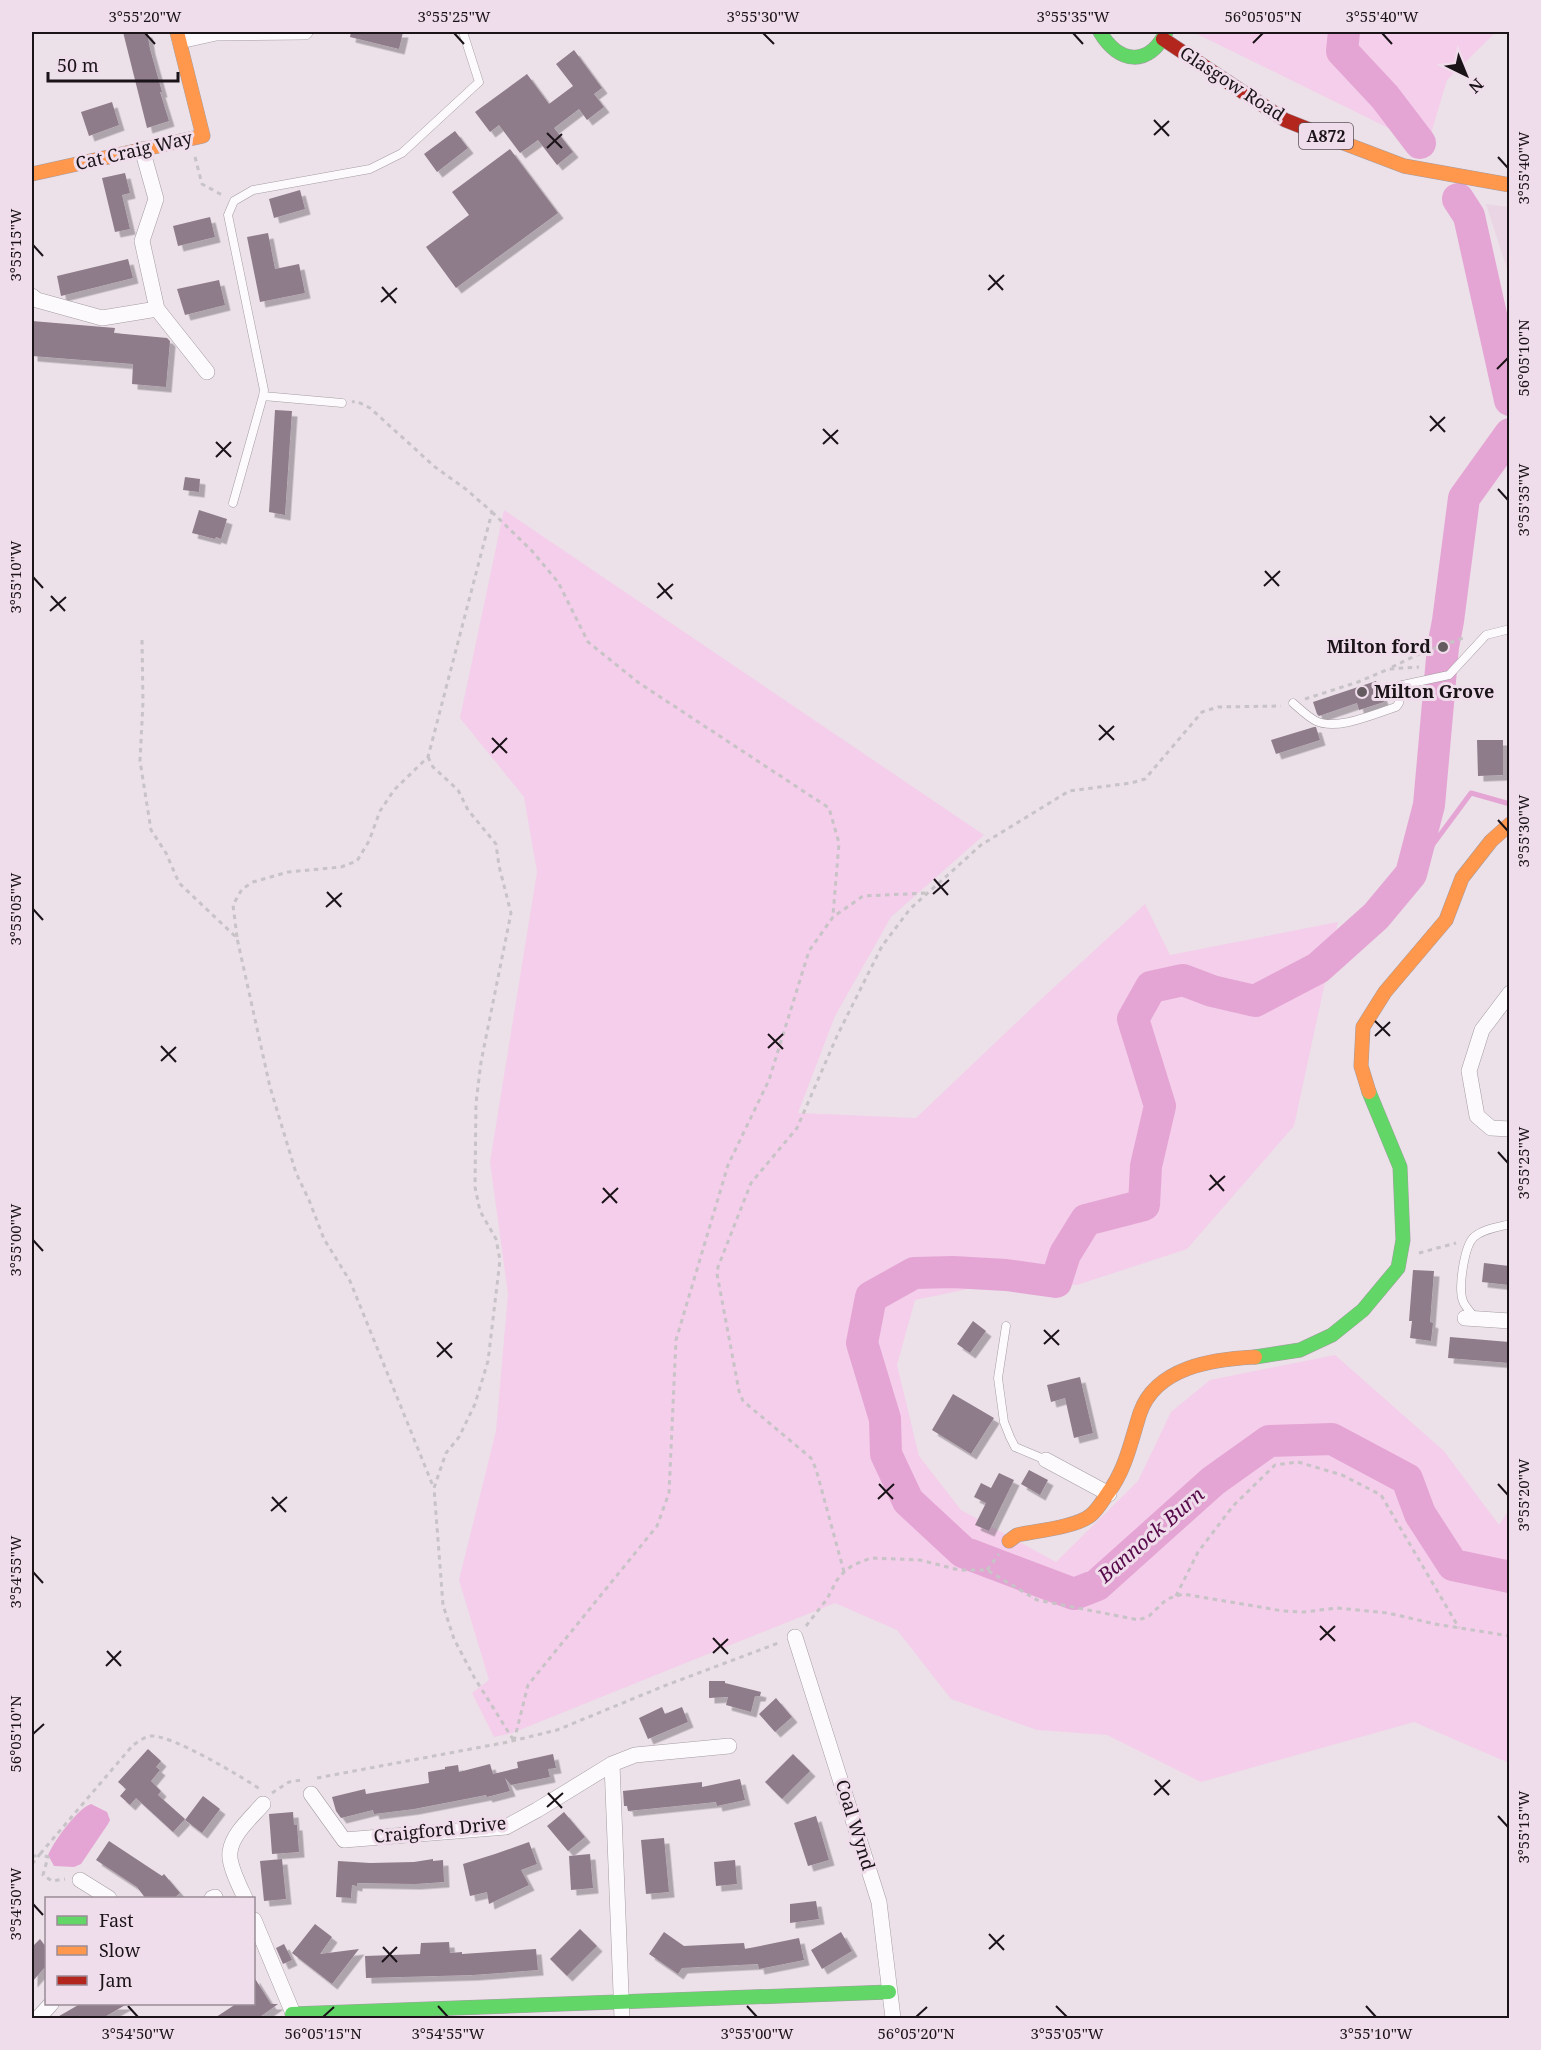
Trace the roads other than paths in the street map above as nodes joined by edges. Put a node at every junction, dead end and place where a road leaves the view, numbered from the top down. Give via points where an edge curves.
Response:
1 (306, 32) edge
2 (463, 32) edge
3 (1100, 32) edge
4 (1165, 35) edge
5 (179, 36) edge
6 (142, 149) junction
7 (32, 174) edge
8 (1509, 185) edge
9 (32, 296) edge
10 (157, 309) junction
11 (207, 372) dead end
12 (263, 396) junction
13 (342, 403) road end
14 (234, 503) dead end
15 (1509, 628) edge
16 (1293, 703) road end
17 (1509, 824) edge
18 (1509, 993) edge
19 (1509, 1129) edge
20 (1509, 1224) edge
21 (1470, 1318) joint
22 (1509, 1321) edge
23 (1006, 1326) dead end
24 (1046, 1460) joint
25 (1108, 1494) junction
26 (1009, 1541) dead end
27 (795, 1637) road end
28 (729, 1746) dead end
29 (612, 1764) junction
30 (311, 1787) road end
31 (263, 1804) dead end
32 (80, 1880) road end
33 (106, 1897) edge
34 (244, 1897) edge
35 (255, 1922) edge
36 (889, 1992) junction
37 (620, 2003) junction
38 (50, 2005) edge
39 (294, 2016) edge
40 (38, 2019) edge
41 (621, 2019) edge
42 (893, 2019) edge

1 - 5 street
2 - 12 lane via 480,82 402,153 370,169 253,190 234,201 228,215
3 - 4 street, A872 via 1113,51 1136,57 1156,48
4 - 8 street, Glasgow Road / A872 via 1286,120 1404,166
5 - 6 street, Cat Craig Way via 203,136
6 - 7 street, Cat Craig Way
6 - 10 street via 156,199 142,241
9 - 10 street via 102,318
10 - 11 street
12 - 13 lane
12 - 14 lane
15 - 16 lane via 1486,635 1449,675 1398,686 1399,703 1395,707 1329,725 1315,721
17 - 25 street via 1462,878 1446,920 1385,992 1363,1027 1360,1066 1400,1167 1404,1240 1398,1268 1363,1310 1332,1335 1300,1350 1221,1359 1177,1372 1151,1392 1141,1411 1126,1462
18 - 19 street via 1482,1030 1468,1071 1477,1116 1491,1128
20 - 21 lane via 1473,1238 1466,1251 1461,1288
21 - 22 street
23 - 24 lane via 998,1378 1004,1422 1016,1447
24 - 25 street
25 - 26 street via 1091,1515 1078,1522 1017,1535
27 - 36 street, Coal Wynd via 879,1902
28 - 29 street, Craigford Drive via 635,1755
29 - 30 street, Craigford Drive via 506,1827 344,1840
29 - 37 street
31 - 34 street via 236,1836 229,1853
32 - 33 street
35 - 39 street
36 - 37 street
36 - 42 street, Coal Wynd
37 - 39 street
37 - 41 street
38 - 40 street

